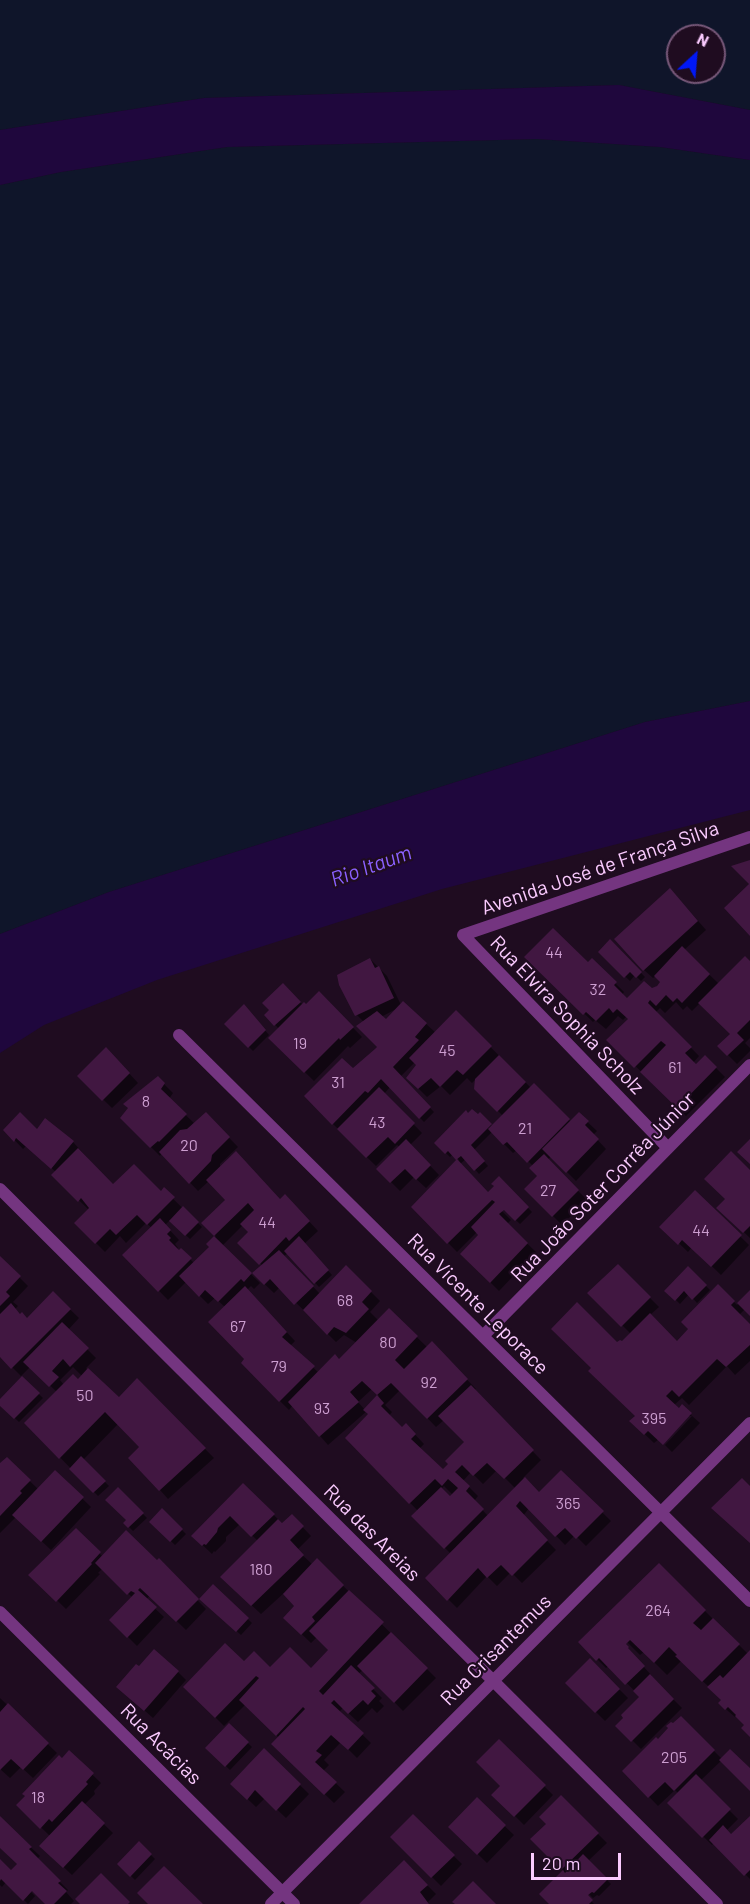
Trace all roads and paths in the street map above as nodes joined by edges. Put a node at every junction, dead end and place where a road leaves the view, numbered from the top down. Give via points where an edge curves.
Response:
1 (750, 837) edge
2 (463, 935) joint
3 (179, 1035) dead end
4 (750, 1065) edge
5 (668, 1148) junction
6 (0, 1189) edge
7 (483, 1336) junction
8 (750, 1423) edge
9 (661, 1513) junction
10 (750, 1601) edge
11 (0, 1611) edge
12 (493, 1681) junction
13 (282, 1892) junction
14 (270, 1904) edge
15 (294, 1904) edge
16 (717, 1904) edge

1 - 2 street, Avenida José de França Silva
2 - 5 street, Rua Elvira Sophia Scholz
3 - 7 street, Rua Vicente Leporace
4 - 5 street, Rua João Soter Corrêa Júnior
5 - 7 street, Rua João Soter Corrêa Júnior
6 - 12 street, Rua das Areias
7 - 9 street, Rua Vicente Leporace
8 - 9 street, Rua Crisantemus
9 - 10 street, Rua Vicente Leporace
9 - 12 street, Rua Crisantemus
11 - 13 street, Rua Acácias
12 - 13 street, Rua Crisantemus
12 - 16 street, Rua das Areias
13 - 14 street, Rua Crisantemus
13 - 15 street, Rua Acácias

